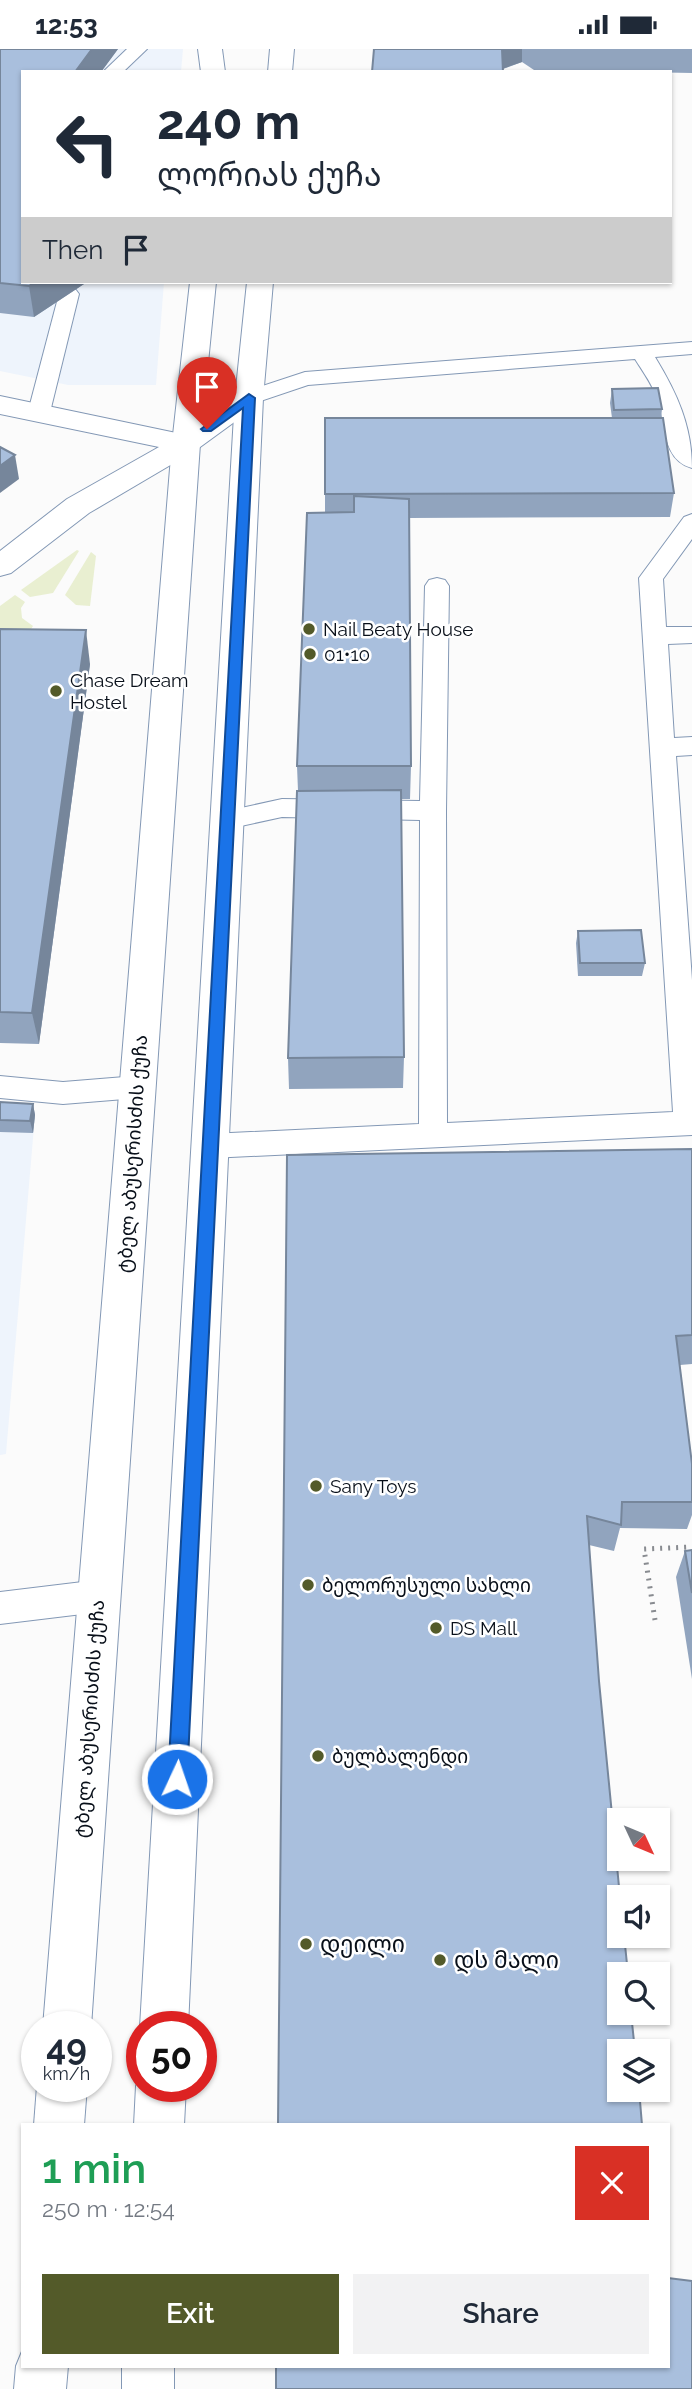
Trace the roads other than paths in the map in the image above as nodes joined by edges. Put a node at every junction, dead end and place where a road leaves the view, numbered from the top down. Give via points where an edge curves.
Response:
1 (138, 49) edge
2 (210, 49) edge
3 (282, 49) edge
4 (109, 68) edge
5 (213, 70) edge
6 (280, 70) edge
7 (203, 284) edge
8 (260, 284) edge
9 (69, 294) dead end
10 (692, 348) edge
11 (642, 352) junction
12 (249, 398) junction
13 (0, 405) edge
14 (39, 412) junction
15 (186, 444) junction
16 (692, 461) edge
17 (692, 522) edge
18 (0, 566) edge
19 (437, 586) dead end
20 (692, 635) edge
21 (655, 636) junction
22 (692, 746) edge
23 (662, 747) junction
24 (433, 811) junction
25 (227, 820) junction
26 (683, 903) edge
27 (687, 1037) edge
28 (0, 1087) edge
29 (137, 1087) junction
30 (690, 1124) edge
31 (433, 1135) junction
32 (210, 1146) junction
33 (99, 1596) junction
34 (0, 1608) edge
35 (68, 2011) edge
36 (165, 2011) edge
37 (61, 2102) edge
38 (160, 2102) edge
39 (60, 2123) edge
40 (159, 2123) edge
41 (42, 2368) edge
42 (148, 2368) edge
43 (40, 2389) edge
44 (148, 2389) edge

1 - 4 lane
2 - 5 main road
3 - 6 main road
7 - 15 main road, ტბელ აბუსერისძის ქუჩა
8 - 12 main road
9 - 14 lane
10 - 11 lane
11 - 12 lane via 305,379
11 - 16 lane via 667,394 680,449
12 - 15 main road
12 - 25 main road
13 - 14 main road
14 - 15 main road
15 - 18 main road via 78,506
15 - 29 main road, ტბელ აბუსერისძის ქუჩა
17 - 21 lane via 651,578
19 - 24 lane
20 - 21 lane
21 - 23 lane
22 - 23 lane
23 - 26 lane
24 - 25 lane via 282,808
24 - 31 lane
25 - 32 main road
26 - 27 lane
27 - 30 lane
28 - 29 lane via 63,1093
29 - 33 main road, ტბელ აბუსერისძის ქუჩა
30 - 31 lane
31 - 32 lane
32 - 36 main road
33 - 34 lane
33 - 35 main road, ტბელ აბუსერისძის ქუჩა
37 - 39 main road
38 - 40 main road
41 - 43 main road
42 - 44 main road

